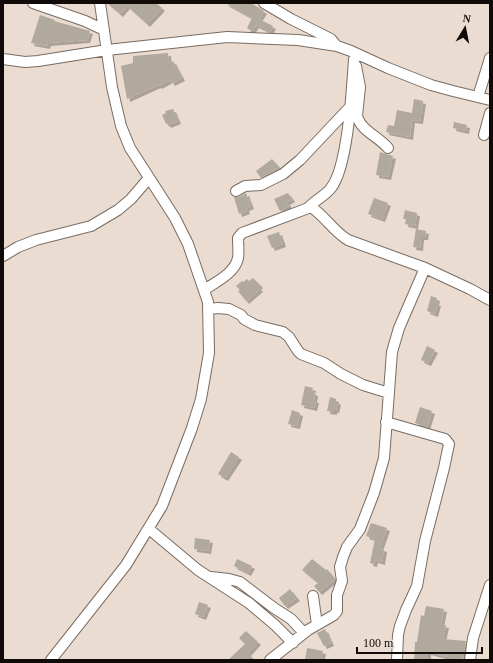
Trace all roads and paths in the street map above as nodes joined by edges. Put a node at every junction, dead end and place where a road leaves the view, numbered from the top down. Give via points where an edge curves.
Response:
1 (33, 3) edge
2 (100, 3) edge
3 (264, 3) edge
4 (104, 30) junction
5 (336, 46) junction
6 (107, 50) junction
7 (352, 55) junction
8 (490, 58) edge
9 (3, 59) edge
10 (478, 97) junction
11 (490, 100) edge
12 (349, 108) junction
13 (490, 113) edge
14 (484, 135) dead end
15 (388, 148) dead end
16 (149, 178) junction
17 (236, 191) dead end
18 (308, 208) junction
19 (3, 256) edge
20 (425, 268) junction
21 (204, 290) junction
22 (490, 300) edge
23 (208, 309) junction
24 (389, 393) junction
25 (386, 422) junction
26 (149, 529) junction
27 (209, 577) junction
28 (490, 585) edge
29 (313, 596) dead end
30 (317, 625) junction
31 (304, 633) junction
32 (293, 643) junction
33 (51, 660) edge
34 (270, 660) edge
35 (396, 660) edge
36 (470, 660) edge

1 - 4 street via 86,21
2 - 4 street
3 - 5 street via 331,39
4 - 6 street
5 - 6 street via 298,40 228,37
5 - 7 street
6 - 9 street via 38,61
6 - 16 street via 116,110 121,126 130,148
7 - 10 street via 431,85
7 - 12 street
7 - 15 street via 359,74 358,121
8 - 10 street
10 - 11 street
12 - 17 street via 306,155 283,174 261,185 245,186
12 - 18 street via 342,159 336,181
13 - 14 street
16 - 19 street via 118,210 91,226 36,240
16 - 21 street via 175,218 188,244
18 - 20 street via 312,208 348,240
18 - 21 street via 242,233 238,238 238,257 233,268
20 - 22 street
20 - 24 street via 396,337 392,352
21 - 23 street
23 - 24 street via 229,309 255,325 283,332 301,354 363,384
23 - 26 street via 209,353 201,399 162,506
24 - 25 street
25 - 30 street via 384,458 374,493 360,529 347,546 340,566 342,581 337,595 337,611
25 - 35 street via 445,439 449,444 425,541 417,586 400,626
26 - 27 street
26 - 33 street via 126,565
27 - 31 street via 240,582 291,619
27 - 32 street via 258,610
28 - 36 street via 473,638
29 - 30 street
30 - 31 street
31 - 32 street
32 - 34 street

